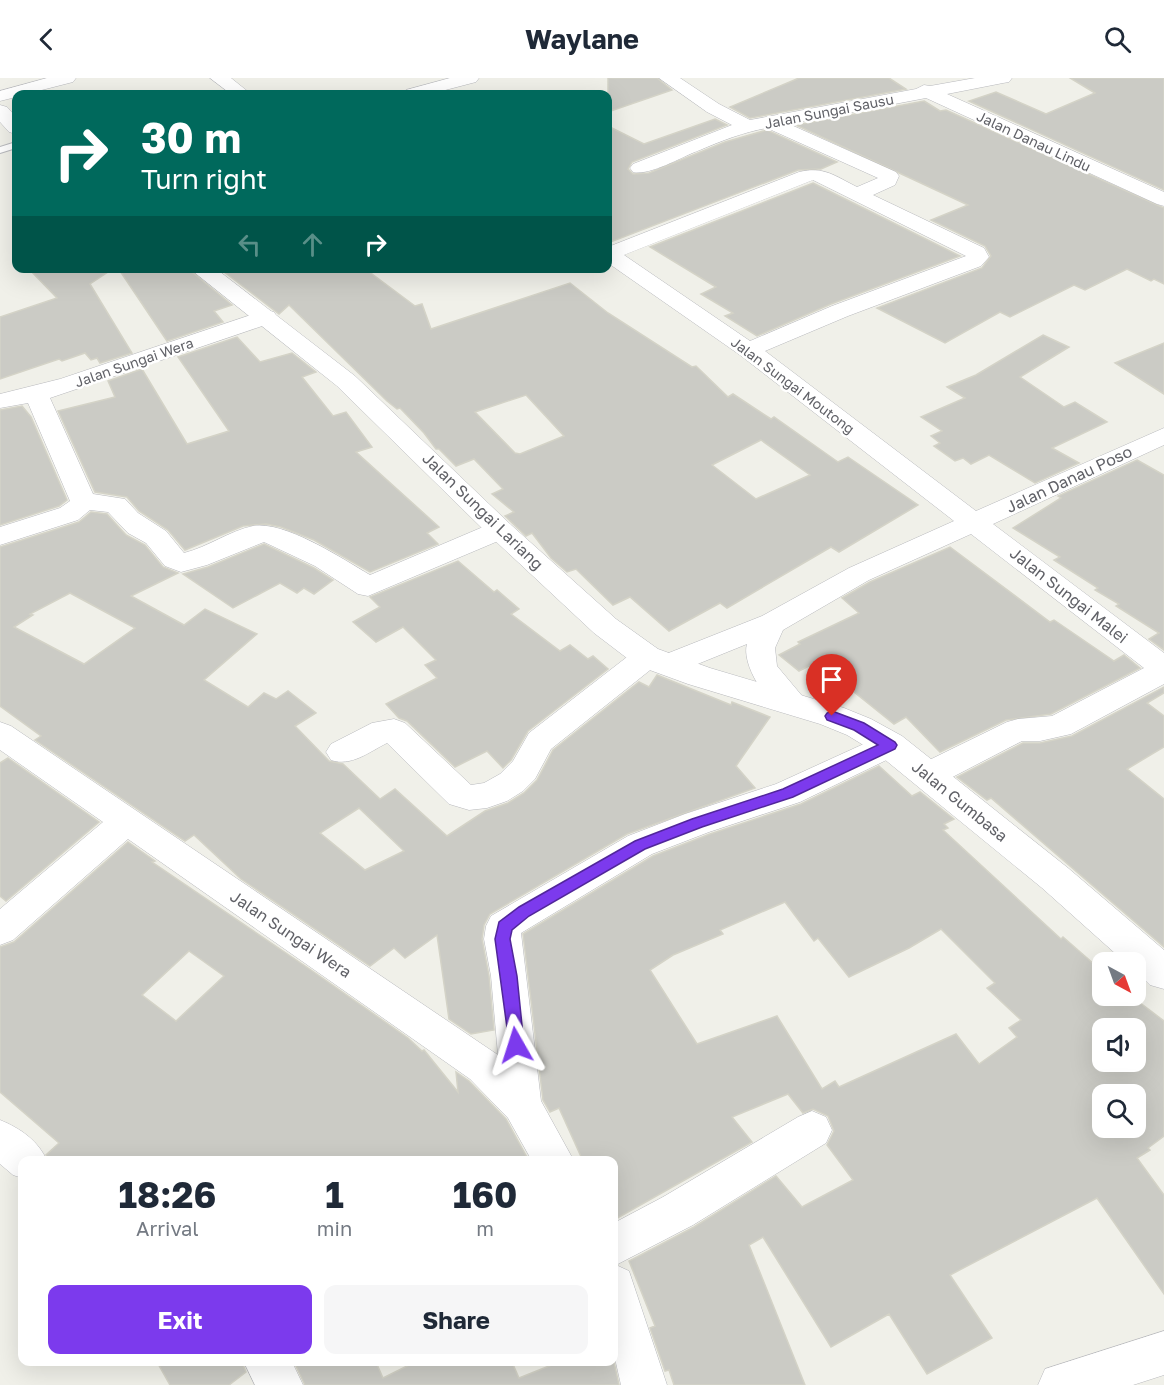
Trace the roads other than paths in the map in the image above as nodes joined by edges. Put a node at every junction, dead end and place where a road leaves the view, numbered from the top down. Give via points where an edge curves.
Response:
1 (67, 78) edge
2 (219, 78) edge
3 (469, 78) edge
4 (668, 78) edge
5 (906, 78) edge
6 (1003, 78) edge
7 (22, 90) edge
8 (236, 90) edge
9 (426, 90) edge
10 (927, 92) junction
11 (770, 122) junction
12 (747, 126) junction
13 (640, 168) dead end
14 (856, 194) junction
15 (1164, 200) edge
16 (612, 252) edge
17 (612, 257) edge
18 (207, 273) edge
19 (266, 317) junction
20 (748, 350) junction
21 (36, 394) junction
22 (0, 401) edge
23 (1164, 436) edge
24 (82, 501) junction
25 (975, 522) junction
26 (500, 530) junction
27 (0, 536) edge
28 (772, 623) junction
29 (657, 661) junction
30 (1164, 669) edge
31 (794, 702) junction
32 (0, 734) edge
33 (890, 745) junction
34 (342, 752) dead end
35 (928, 775) junction
36 (126, 822) junction
37 (5, 918) edge
38 (1164, 973) edge
39 (522, 1105) junction
40 (812, 1130) dead end
41 (0, 1138) edge
42 (21, 1156) edge
43 (551, 1156) edge
44 (618, 1243) edge
45 (618, 1298) edge
46 (1164, 1353) edge
47 (644, 1385) edge
48 (1061, 1385) edge

1 - 7 street
2 - 8 street
3 - 9 street
4 - 12 street, Jalan Sungai Sausu
5 - 10 street, Jalan Danau Lindu
6 - 10 street, Jalan Sungai Sausu
10 - 11 street, Jalan Sungai Sausu
10 - 15 street, Jalan Danau Lindu
11 - 12 street, Jalan Sungai Sausu
11 - 14 street via 889,176 888,181
12 - 13 street
14 - 16 street via 820,175 811,175
14 - 20 street via 978,257
17 - 20 street, Jalan Sungai Moutong
18 - 19 street, Jalan Sungai Lariang
19 - 21 street, Jalan Sungai Wera
19 - 26 street, Jalan Sungai Lariang via 346,381
20 - 25 street, Jalan Sungai Moutong
21 - 22 street, Jalan Sungai Wera
21 - 24 street
23 - 25 street, Jalan Danau Poso
24 - 26 street via 117,505 181,563 267,533 317,556 368,587
24 - 27 street via 69,514
25 - 28 street via 859,574
25 - 30 street, Jalan Sungai Malei
26 - 29 street, Jalan Sungai Lariang via 605,626
28 - 29 street
28 - 31 street, Jalan Gumbasa via 758,656 763,670
29 - 31 street, Jalan Sungai Lariang
29 - 34 street via 540,741 525,769 514,780 481,798 461,795 394,731 383,731
30 - 35 street via 1060,726 1018,730
31 - 33 street, Jalan Gumbasa via 859,727
32 - 36 street, Jalan Sungai Wera
33 - 35 street, Jalan Gumbasa
33 - 39 street via 788,793 640,845 504,926 502,939
35 - 38 street, Jalan Gumbasa
36 - 37 street
36 - 39 street, Jalan Sungai Wera via 484,1067
39 - 43 street, Jalan Sungai Wera
40 - 44 street
41 - 42 street
45 - 47 street
46 - 48 street

